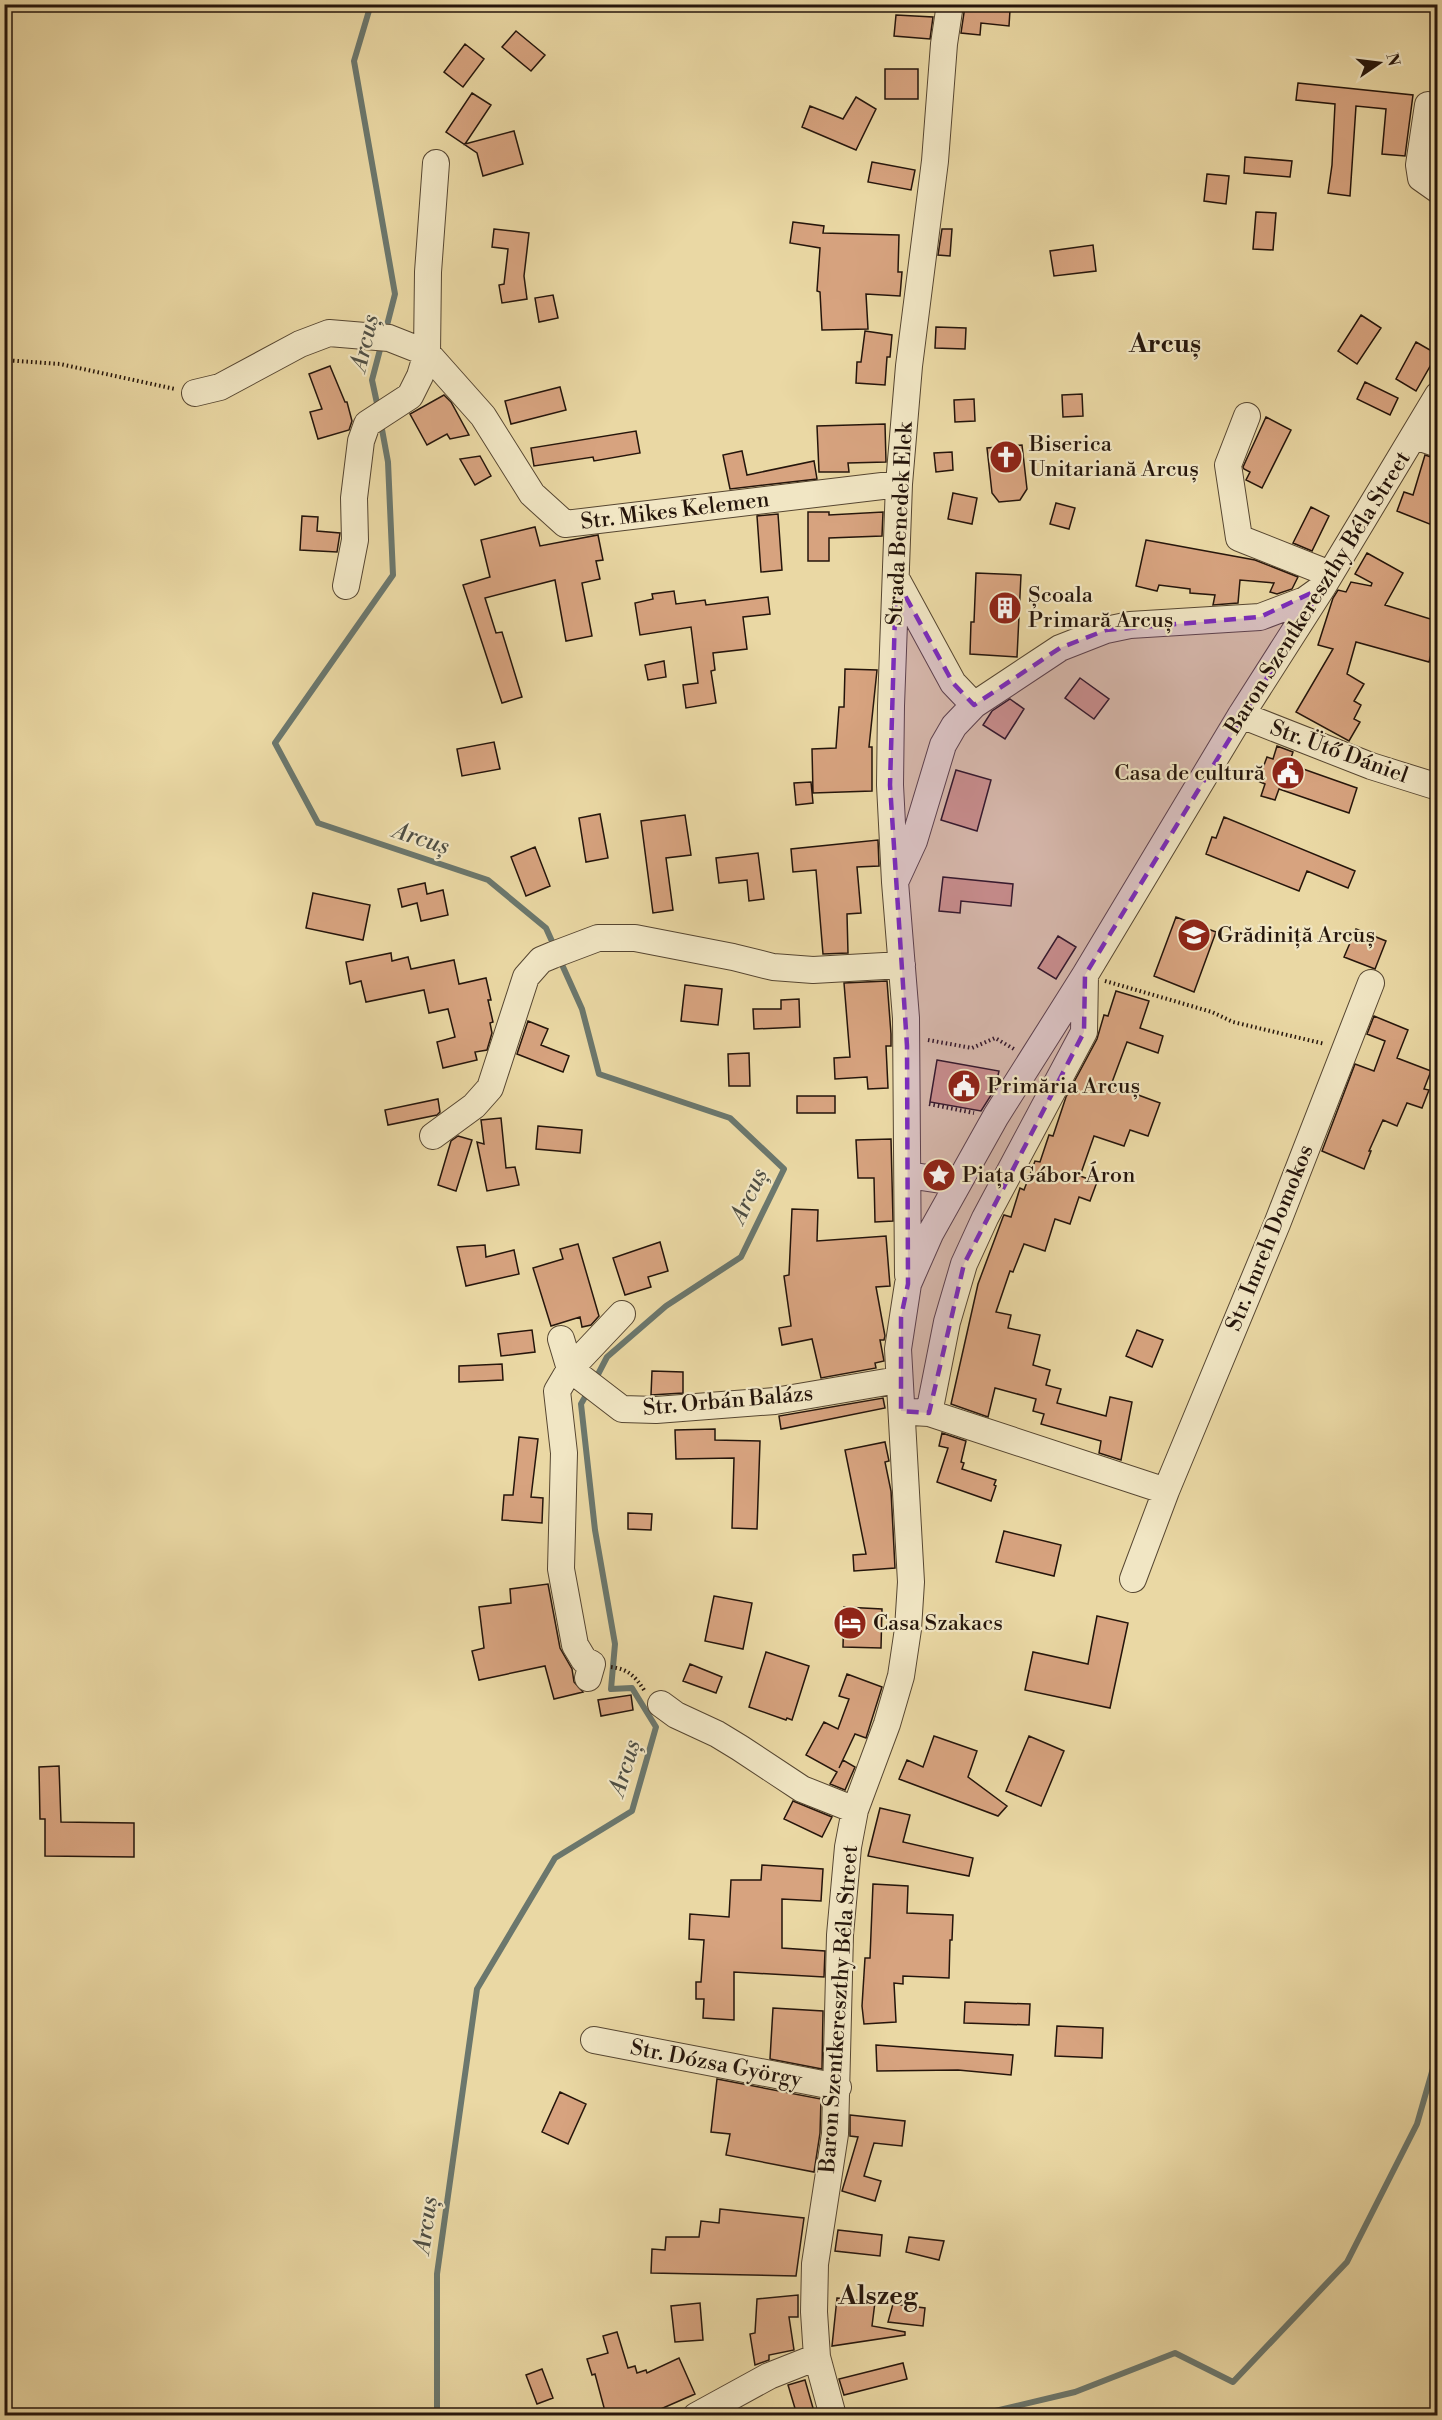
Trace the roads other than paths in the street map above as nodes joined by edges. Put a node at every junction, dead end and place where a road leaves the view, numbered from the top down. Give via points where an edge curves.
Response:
1 (950, 4) edge
2 (1428, 105) dead end
3 (436, 163) dead end
4 (1437, 190) edge
5 (427, 353) junction
6 (195, 393) road end
7 (1437, 395) edge
8 (1247, 416) dead end
9 (1426, 440) edge
10 (899, 484) junction
11 (896, 579) junction
12 (1326, 581) junction
13 (346, 586) dead end
14 (974, 705) junction
15 (1241, 715) junction
16 (1437, 787) edge
17 (895, 882) junction
18 (903, 965) junction
19 (1085, 975) junction
20 (1371, 983) dead end
21 (433, 1136) dead end
22 (908, 1175) junction
23 (960, 1178) junction
24 (908, 1284) junction
25 (622, 1314) dead end
26 (561, 1340) dead end
27 (570, 1369) junction
28 (898, 1380) junction
29 (901, 1411) junction
30 (929, 1413) junction
31 (1166, 1491) junction
32 (1133, 1579) dead end
33 (588, 1678) dead end
34 (661, 1704) road end
35 (855, 1810) junction
36 (594, 2040) dead end
37 (838, 2087) junction
38 (817, 2357) junction
39 (696, 2415) edge
40 (833, 2415) edge

1 - 10 street, Strada Benedek Elek
2 - 4 street via 1419,165 1422,178
3 - 5 street
5 - 6 street, Str. Mikes Kelemen via 383,337 329,333 300,344 220,387
5 - 10 street, Str. Mikes Kelemen via 483,416 532,494 565,524
5 - 13 street via 410,396 367,424 361,441 354,498 355,540
7 - 9 street, Baron Szentkereszthy Béla Street
8 - 12 street via 1228,465 1239,538
9 - 12 street, Baron Szentkereszthy Béla Street
10 - 11 street, Strada Benedek Elek
11 - 14 street via 953,683
11 - 17 street, Strada Benedek Elek via 890,785
12 - 14 street via 1305,600 1260,618 1130,625 1106,630 1060,648
12 - 15 street, Baron Szentkereszthy Béla Street
14 - 17 street via 943,745 914,841
15 - 16 street, Str. Ütő Dániel via 1371,766
15 - 19 street, Baron Szentkereszthy Béla Street
17 - 18 street, Strada Benedek Elek
18 - 21 street via 813,970 773,967 635,938 598,938 541,960 526,977 490,1088 474,1106
18 - 22 street, Strada Benedek Elek
19 - 23 street, Baron Szentkereszthy Béla Street via 1023,1058 996,1116
19 - 30 street via 1084,1032 984,1218 964,1264 947,1322
20 - 31 street, Str. Imreh Domokos via 1277,1224
22 - 23 street via 933,1180
22 - 24 street, Strada Benedek Elek
23 - 24 street, Baron Szentkereszthy Béla Street
24 - 28 street, Baron Szentkereszthy Béla Street via 898,1349
25 - 27 street
26 - 27 street
27 - 28 street, Str. Orbán Balázs via 622,1409 775,1401
27 - 33 street via 557,1391 564,1452 561,1569 575,1645 584,1660 592,1664
28 - 29 street, Baron Szentkereszthy Béla Street
29 - 30 street
29 - 35 street, Baron Szentkereszthy Béla Street via 911,1573 908,1629 901,1677
30 - 31 street
31 - 32 street, Str. Imreh Domokos
34 - 35 street via 717,1734 802,1789
35 - 37 street, Baron Szentkereszthy Béla Street via 840,1935
36 - 37 street, Str. Dózsa György
37 - 38 street, Baron Szentkereszthy Béla Street via 835,2134 815,2264
38 - 39 street via 769,2376
38 - 40 street, Baron Szentkereszthy Béla Street

